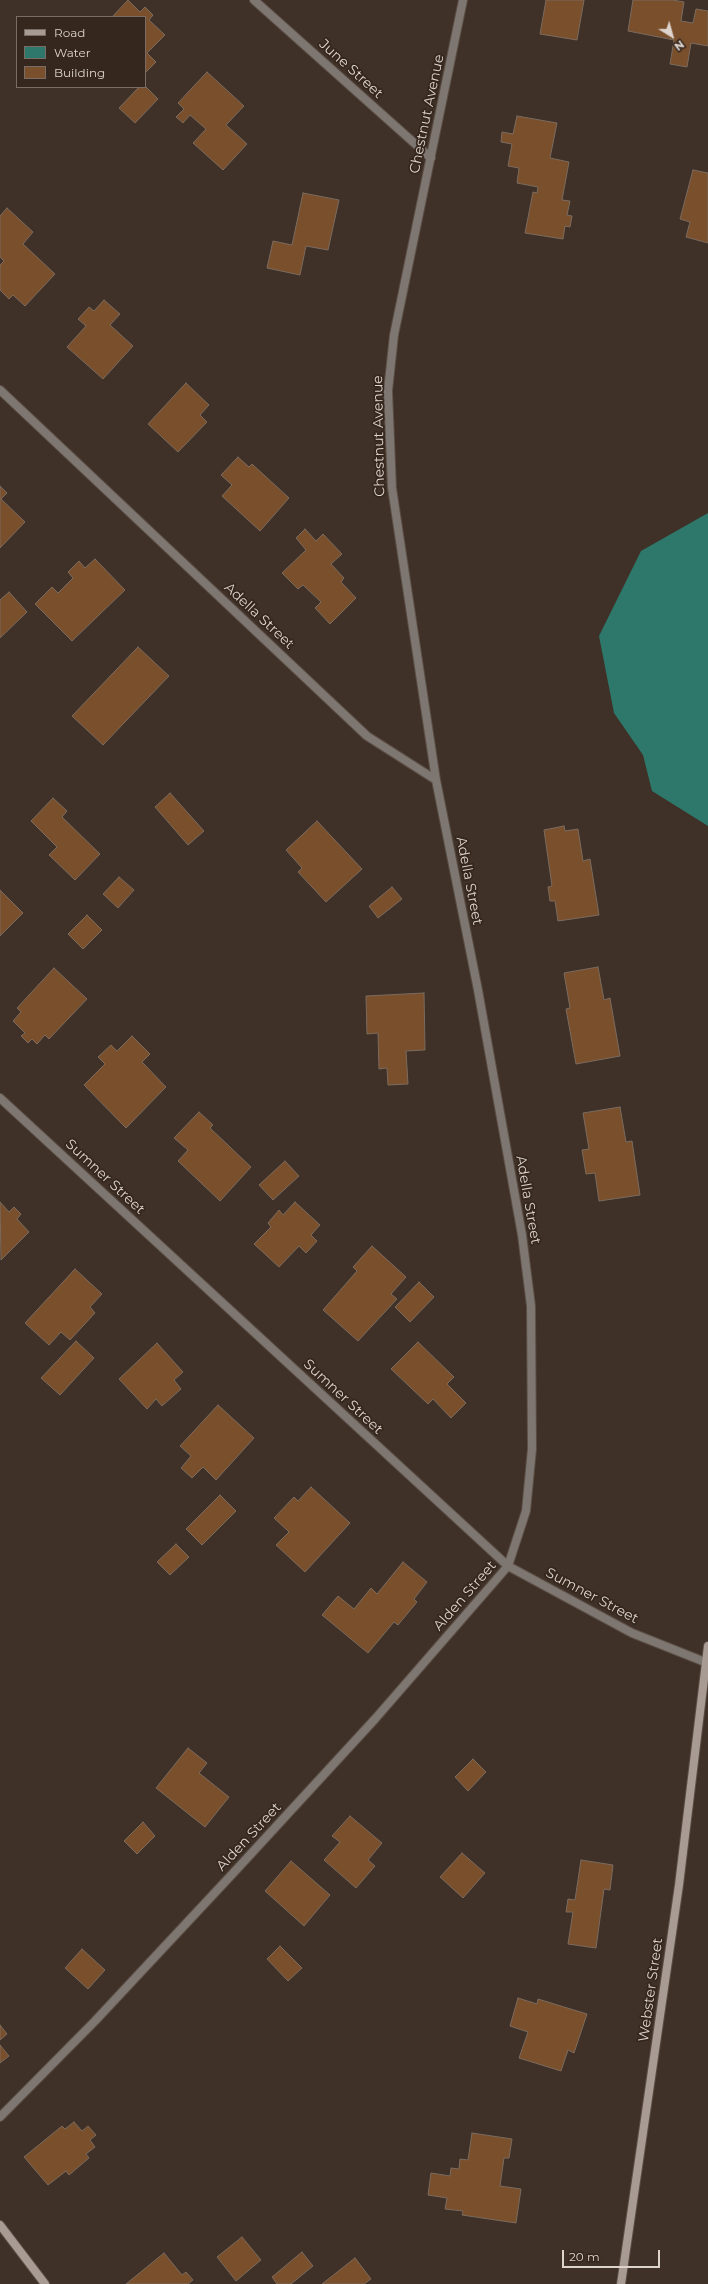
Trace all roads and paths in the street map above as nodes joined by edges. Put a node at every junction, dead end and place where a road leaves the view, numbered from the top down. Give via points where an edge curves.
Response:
1 (254, 0) edge
2 (464, 0) edge
3 (431, 158) junction
4 (0, 390) edge
5 (436, 780) junction
6 (0, 1098) edge
7 (508, 1566) junction
8 (708, 1646) edge
9 (705, 1662) junction
10 (0, 2117) edge
11 (0, 2225) edge
12 (45, 2284) edge
13 (622, 2284) edge

1 - 3 street, June Street
2 - 3 street, Chestnut Avenue
3 - 5 street, Chestnut Avenue via 394,335 388,392 392,488
4 - 5 street, Adella Street via 367,736
5 - 7 street, Adella Street via 478,990 522,1235 531,1306 532,1448 526,1511
6 - 7 street, Sumner Street
7 - 9 street, Sumner Street via 632,1633
7 - 10 street, Alden Street via 375,1719 237,1869 95,2021
8 - 9 street, Webster Street
9 - 13 street, Webster Street via 679,1885
11 - 12 street

